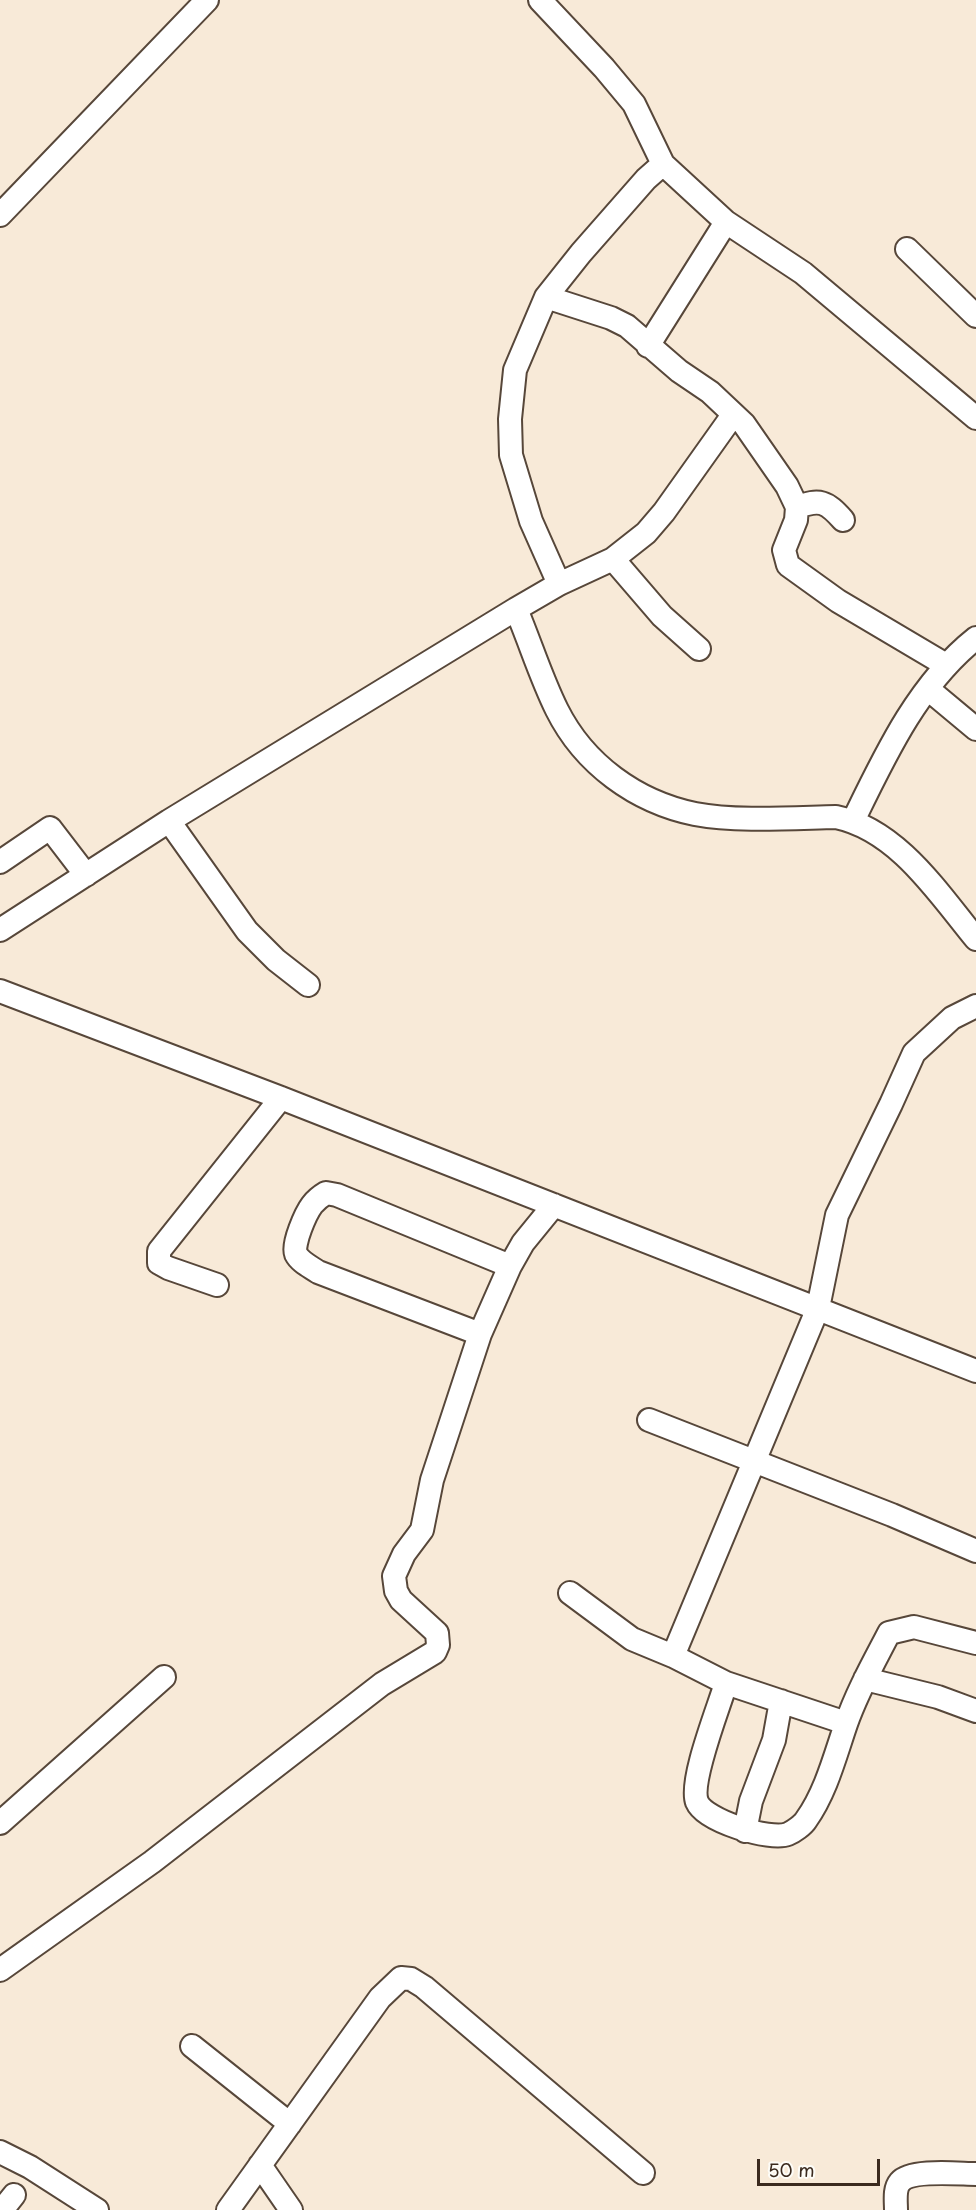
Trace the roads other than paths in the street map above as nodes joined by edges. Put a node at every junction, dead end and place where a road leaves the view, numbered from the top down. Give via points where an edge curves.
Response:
1 (207, 0) edge
2 (540, 0) edge
3 (663, 164) junction
4 (0, 215) edge
5 (726, 222) junction
6 (907, 249) dead end
7 (546, 297) junction
8 (976, 316) edge
9 (648, 346) junction
10 (734, 415) junction
11 (976, 418) edge
12 (797, 507) junction
13 (843, 520) dead end
14 (613, 559) junction
15 (560, 584) junction
16 (516, 609) junction
17 (976, 638) edge
18 (699, 649) dead end
19 (946, 665) junction
20 (928, 689) junction
21 (976, 729) edge
22 (169, 821) junction
23 (853, 821) junction
24 (0, 862) edge
25 (86, 875) junction
26 (0, 930) edge
27 (976, 939) edge
28 (308, 985) dead end
29 (0, 990) edge
30 (976, 1006) edge
31 (281, 1098) junction
32 (554, 1205) junction
33 (510, 1266) junction
34 (217, 1286) dead end
35 (818, 1308) junction
36 (480, 1334) junction
37 (976, 1371) edge
38 (649, 1420) dead end
39 (755, 1462) junction
40 (976, 1551) edge
41 (570, 1593) dead end
42 (976, 1643) edge
43 (673, 1656) junction
44 (164, 1677) dead end
45 (865, 1679) junction
46 (726, 1683) junction
47 (781, 1701) junction
48 (976, 1711) edge
49 (846, 1723) junction
50 (0, 1823) edge
51 (745, 1831) junction
52 (0, 1970) edge
53 (192, 2046) dead end
54 (290, 2124) junction
55 (0, 2152) edge
56 (261, 2165) junction
57 (644, 2173) dead end
58 (976, 2174) edge
59 (97, 2210) edge
60 (228, 2210) edge
61 (291, 2210) edge
62 (896, 2210) edge

1 - 4 street
2 - 3 street via 634,104
3 - 5 street
3 - 7 street
5 - 9 street
5 - 11 street via 803,273
6 - 8 street
7 - 9 street via 611,318 627,326
7 - 15 street via 515,370 511,455 531,521
9 - 10 street
10 - 12 street via 773,465
10 - 14 street via 664,512 646,533
12 - 13 street via 823,502
12 - 19 street via 784,550 788,565 838,601
14 - 15 street
14 - 18 street via 662,616
15 - 16 street
16 - 22 street
16 - 23 street via 557,710 574,739 591,759 640,795 712,816 836,817
17 - 19 street
19 - 20 street
20 - 21 street
20 - 23 street via 883,759
22 - 25 street
22 - 28 street via 247,932
23 - 27 street via 894,848 927,877
24 - 25 street via 50,828
25 - 26 street
29 - 31 street
30 - 35 street via 952,1018 914,1053 837,1215
31 - 32 street
31 - 34 street via 159,1251 159,1263
32 - 33 street
32 - 35 street
33 - 36 street
33 - 36 street via 326,1193 311,1206 299,1232 296,1254 318,1272
35 - 37 street
35 - 39 street
36 - 52 street via 432,1480 422,1530 394,1576 401,1600 437,1633 435,1652 382,1684 152,1862
38 - 39 street
39 - 40 street
39 - 43 street
41 - 43 street via 632,1639
42 - 45 street via 914,1627 889,1633
43 - 46 street
44 - 50 street
45 - 48 street
45 - 49 street
46 - 47 street
46 - 51 street via 697,1774 696,1801 705,1812
47 - 49 street
47 - 51 street via 774,1740
49 - 51 street via 835,1762 805,1822 786,1835
53 - 54 street
54 - 56 street
54 - 57 street via 380,1998 401,1978 411,1979
55 - 59 street
56 - 60 street
56 - 61 street
58 - 62 street via 909,2177 900,2182 896,2192

